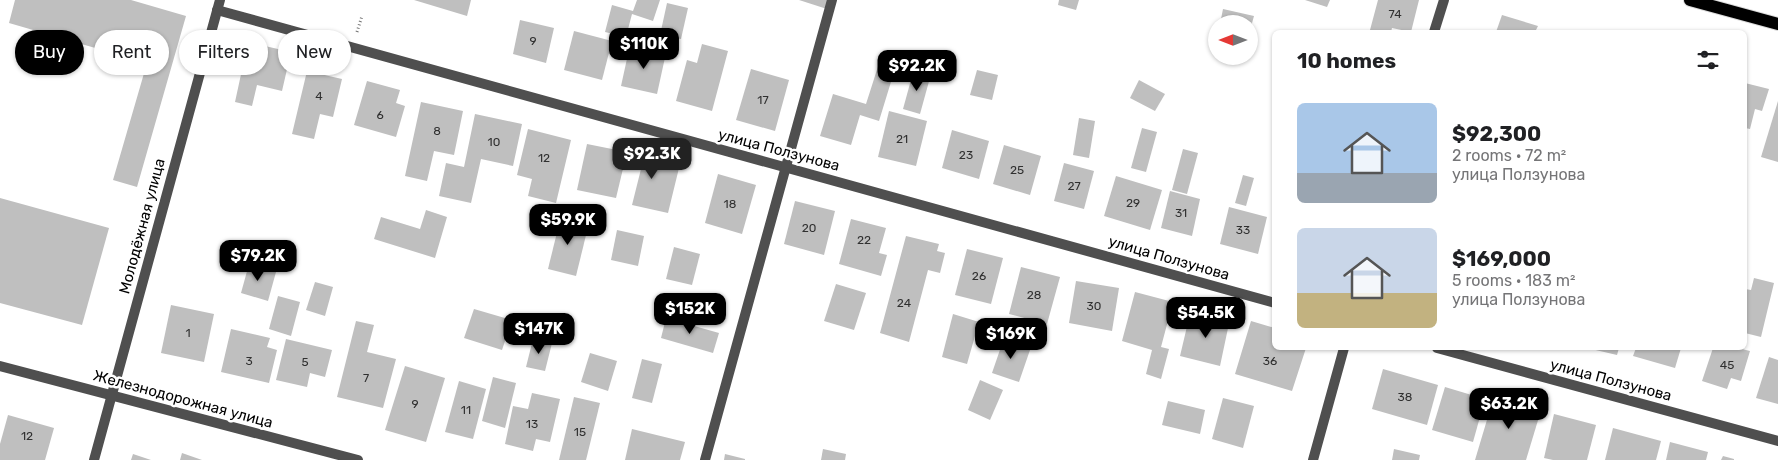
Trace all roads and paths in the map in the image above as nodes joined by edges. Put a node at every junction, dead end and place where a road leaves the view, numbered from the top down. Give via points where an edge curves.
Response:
1 (832, 0) edge
2 (1444, 0) edge
3 (1690, 0) edge
4 (219, 5) edge
5 (1778, 24) edge
6 (1435, 30) edge
7 (786, 167) junction
8 (1272, 302) edge
9 (1343, 350) edge
10 (1444, 350) edge
11 (0, 366) edge
12 (111, 396) junction
13 (1778, 441) edge
14 (94, 460) edge
15 (358, 460) edge
16 (705, 460) edge
17 (1314, 460) edge

1 - 7 street
2 - 6 street
3 - 5 main road
4 - 7 street, улица Ползунова
4 - 12 street, Молодёжная улица
7 - 8 street, улица Ползунова
7 - 16 street
9 - 17 street
10 - 13 street, улица Ползунова
11 - 12 street, Железнодорожная улица
12 - 14 street, Молодёжная улица
12 - 15 street, Железнодорожная улица

